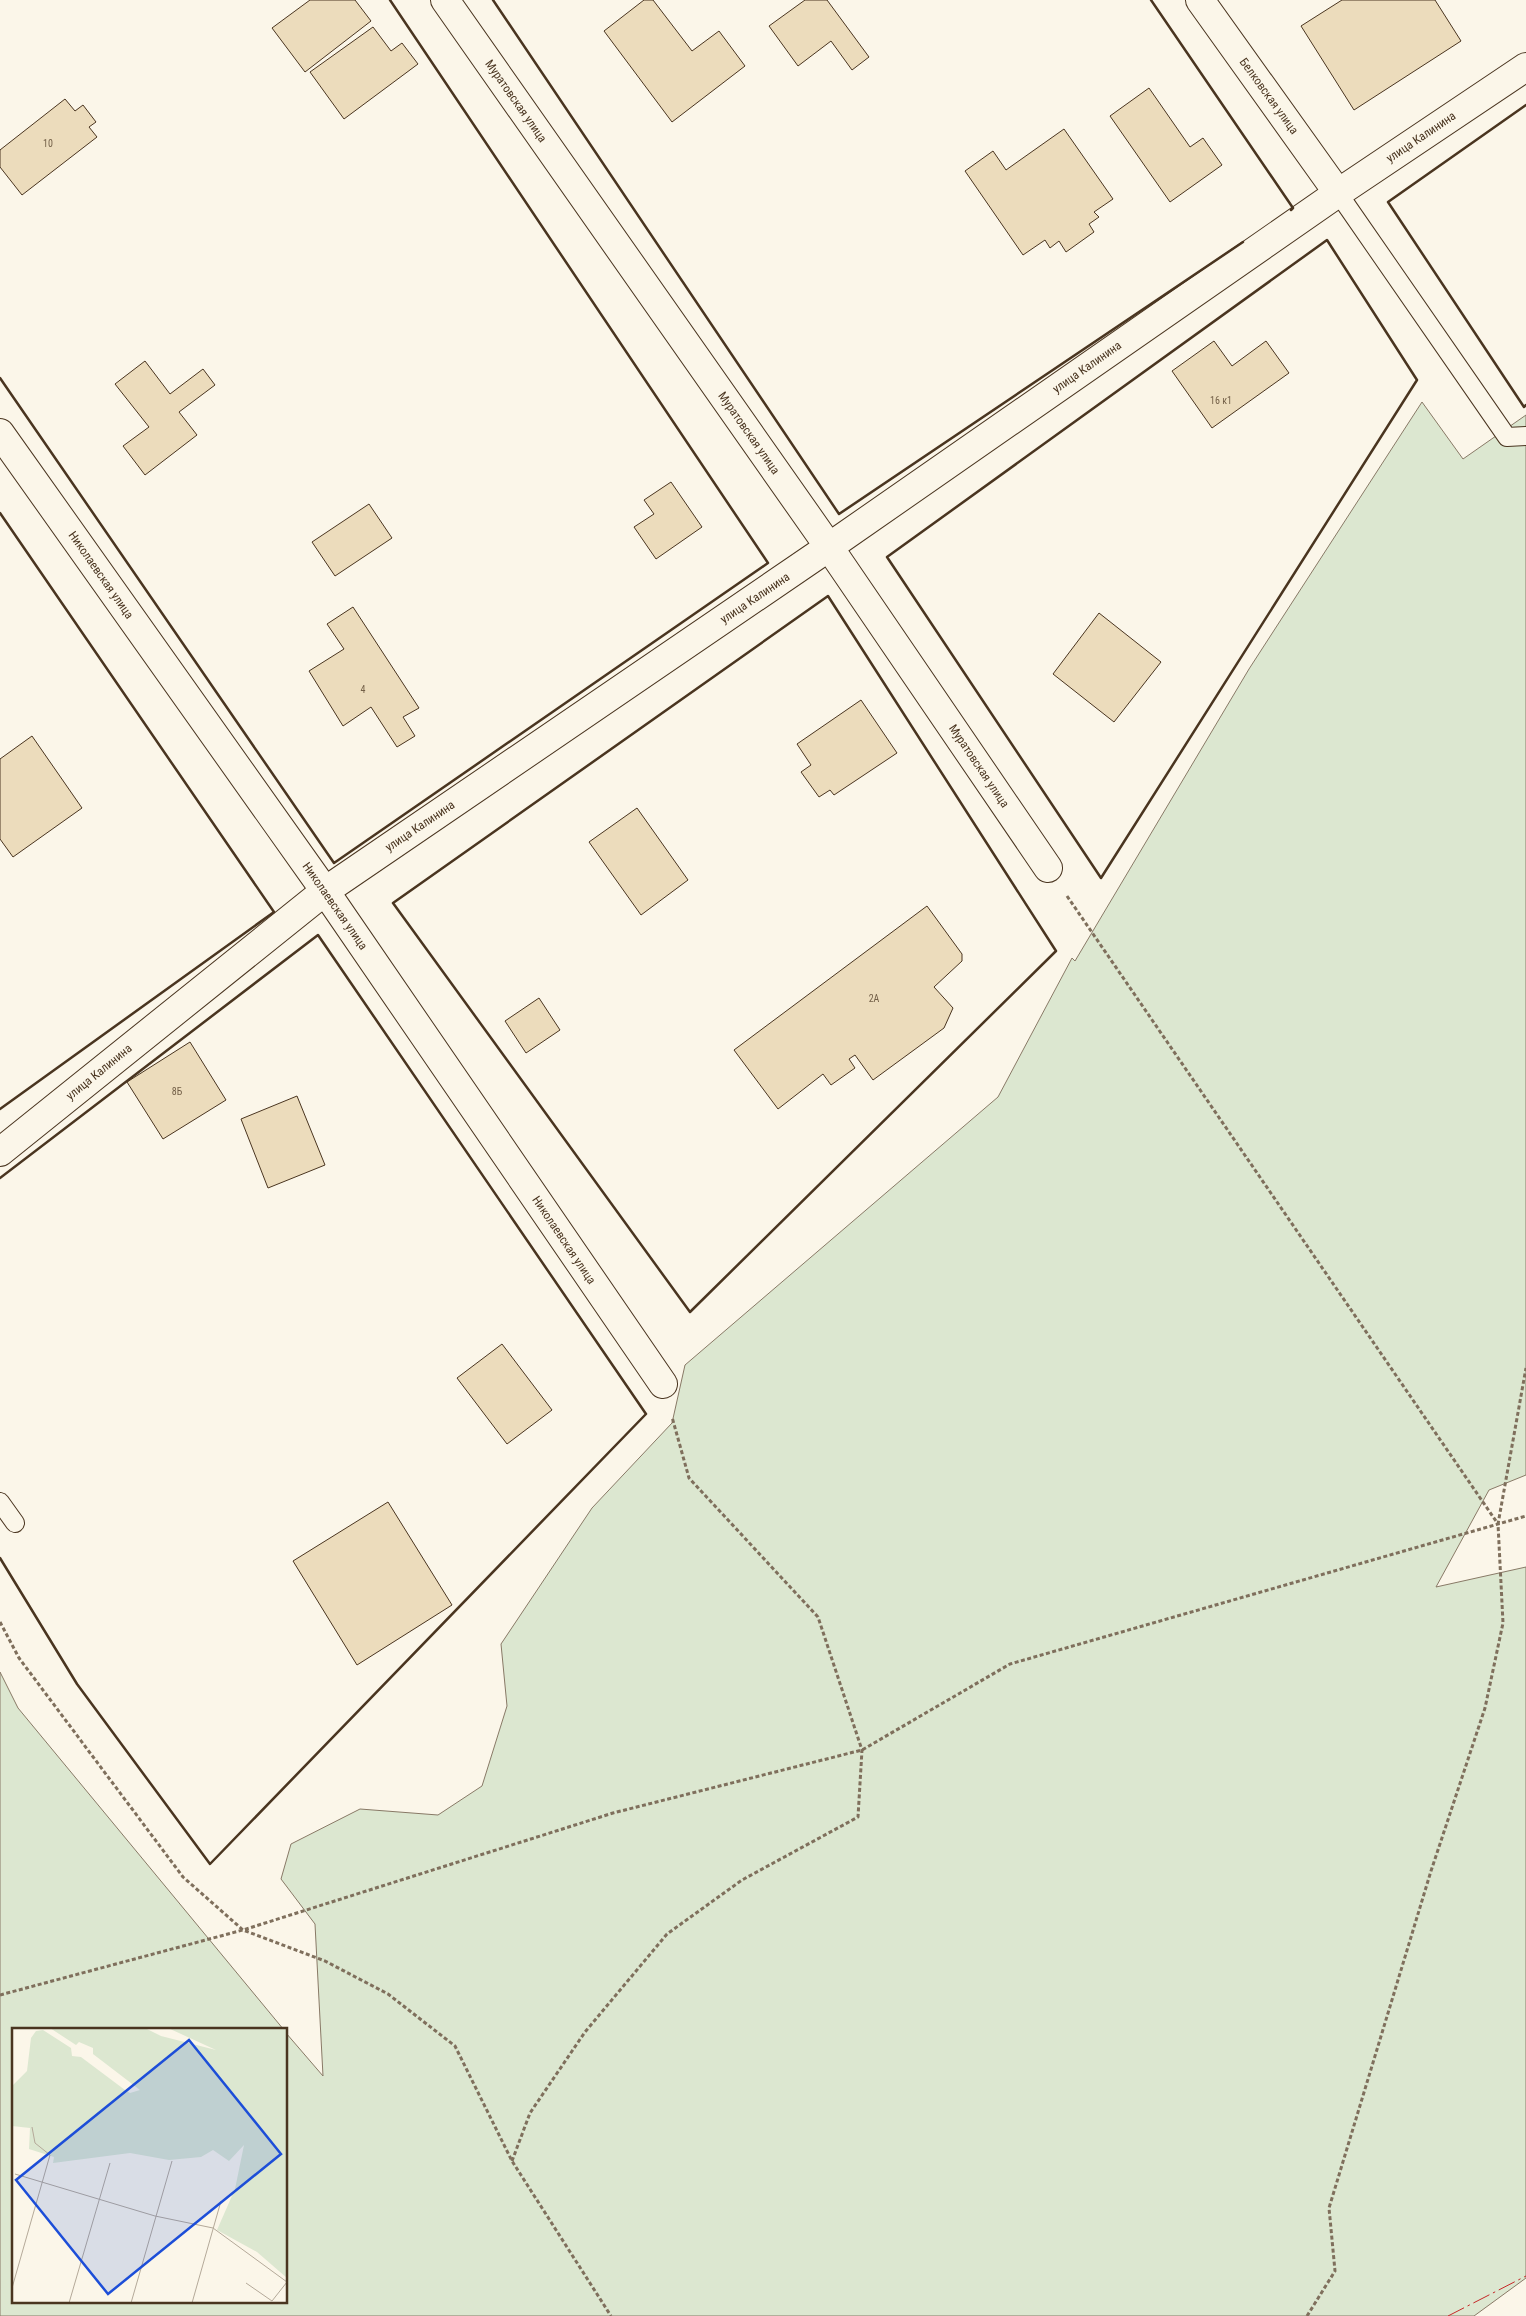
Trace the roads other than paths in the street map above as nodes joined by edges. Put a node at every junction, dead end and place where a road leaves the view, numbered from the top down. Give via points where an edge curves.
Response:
1 (445, 0) edge
2 (1200, 0) edge
3 (1526, 67) edge
4 (1338, 193) junction
5 (0, 433) edge
6 (1526, 436) edge
7 (829, 547) junction
8 (1048, 868) road end
9 (325, 891) junction
10 (0, 1152) edge
11 (663, 1384) road end
12 (0, 1502) edge
13 (15, 1523) dead end

1 - 7 street, Муратовская улица
2 - 4 street, Белковская улица
3 - 4 street, улица Калинина
4 - 6 lane via 1507,437
4 - 7 street, улица Калинина
5 - 9 street, Николаевская улица
7 - 8 street, Муратовская улица
7 - 9 street, улица Калинина
9 - 10 street, улица Калинина
9 - 11 street, Николаевская улица
12 - 13 lane

